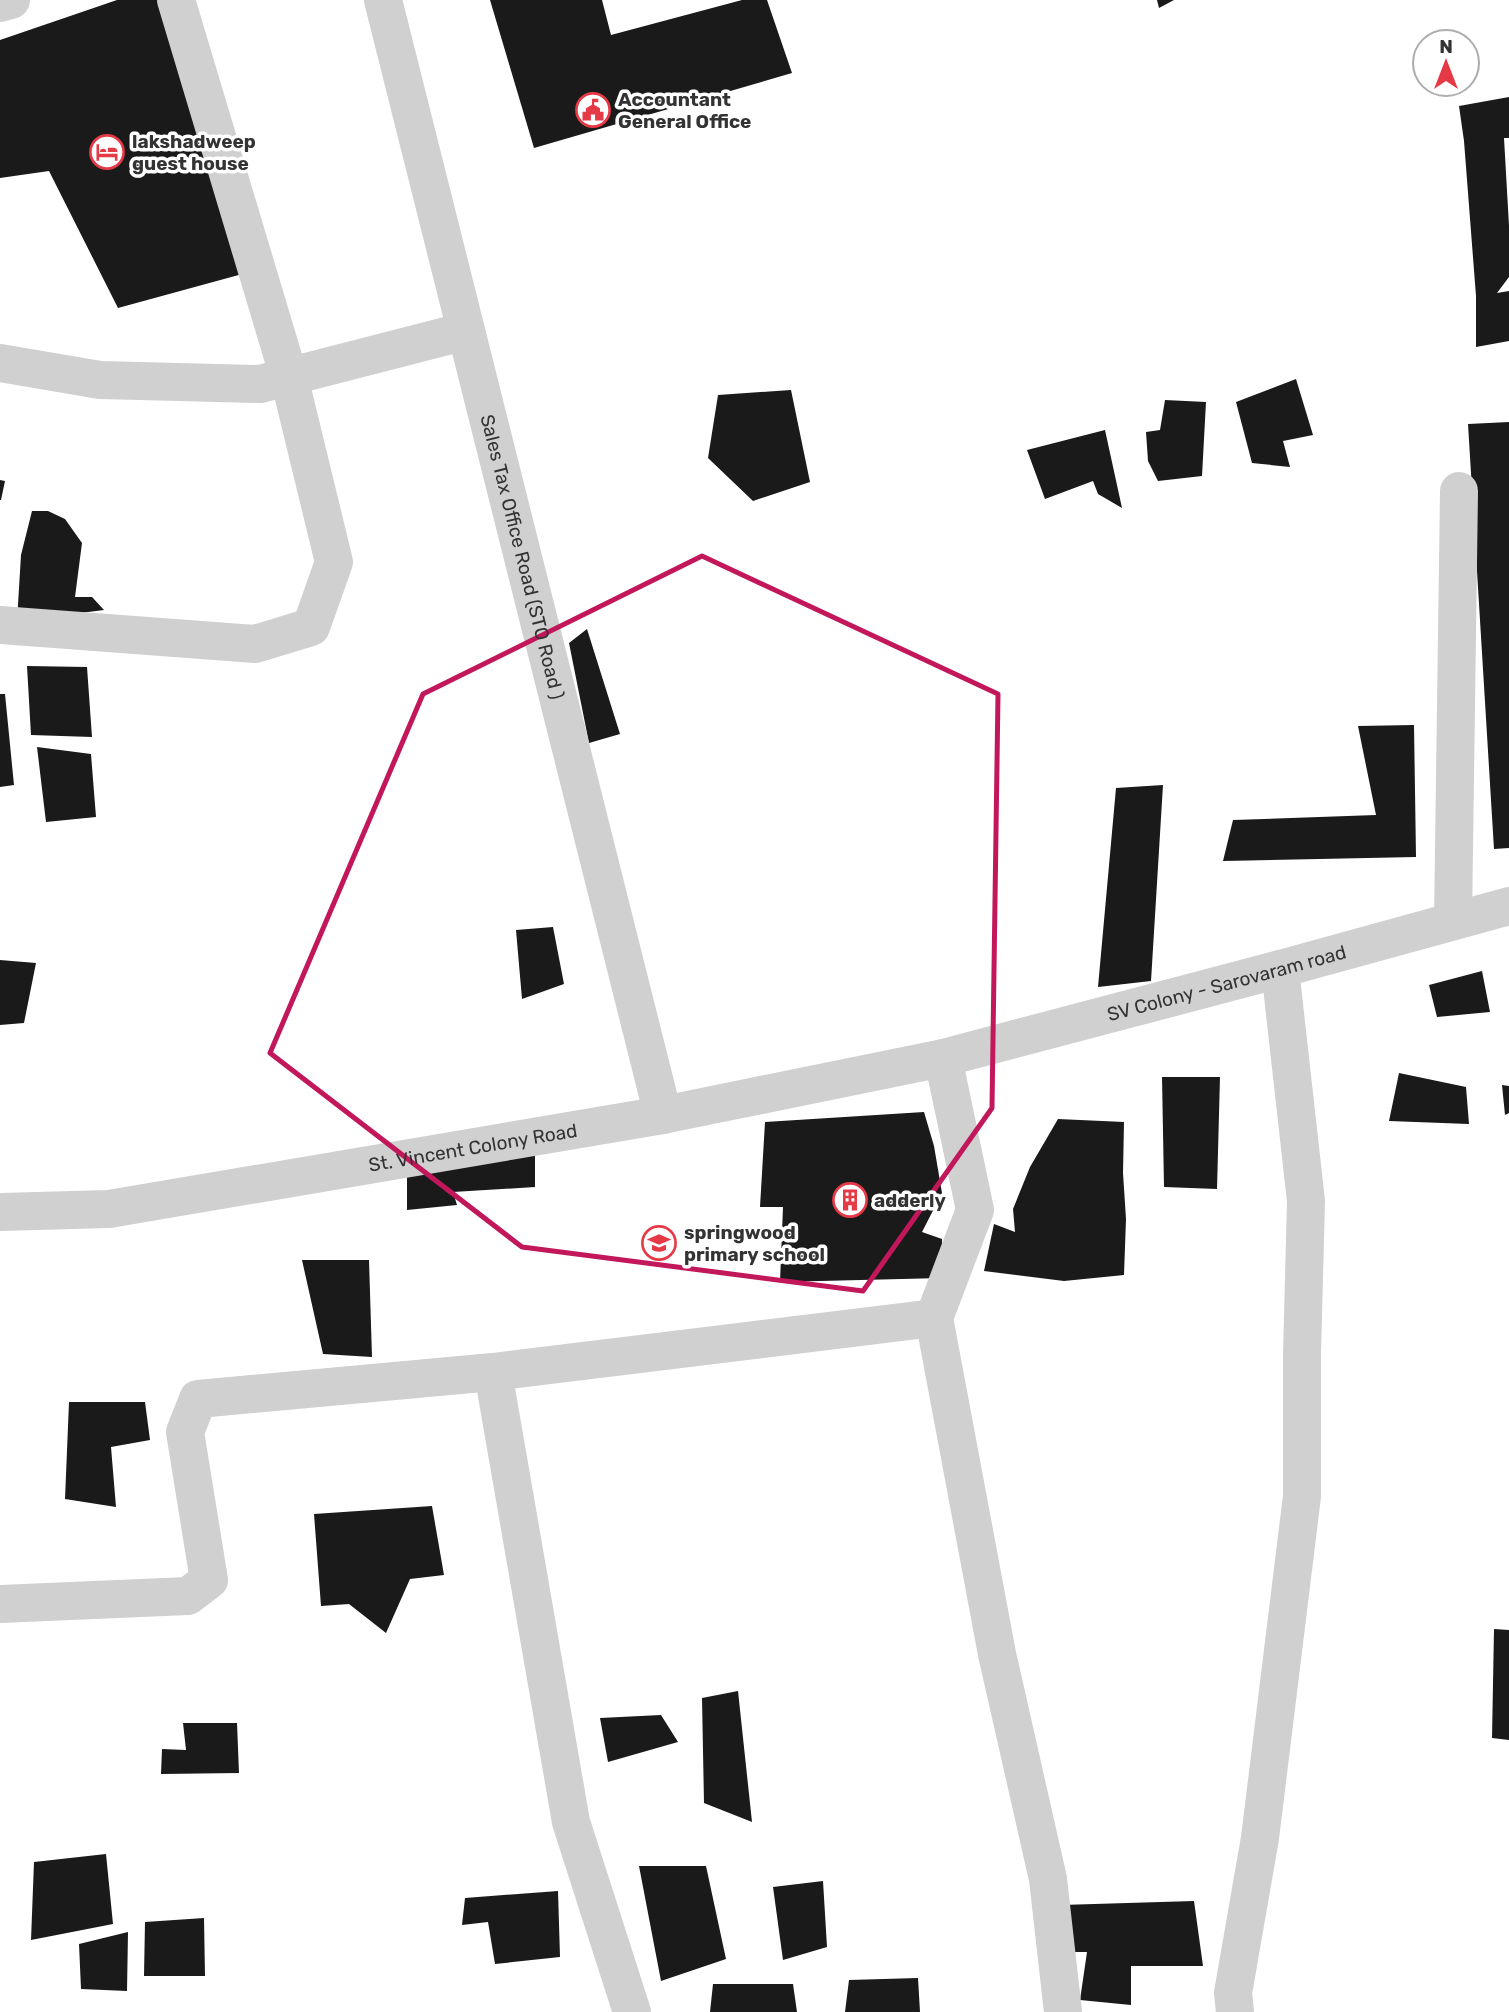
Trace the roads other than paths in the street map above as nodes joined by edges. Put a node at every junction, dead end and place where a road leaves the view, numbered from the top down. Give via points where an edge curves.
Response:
1 (10, 0) edge
2 (176, 0) edge
3 (383, 0) edge
4 (0, 3) edge
5 (466, 331) junction
6 (0, 363) edge
7 (289, 377) junction
8 (1459, 491) dead end
9 (0, 625) edge
10 (1509, 906) edge
11 (1453, 921) junction
12 (1280, 969) junction
13 (943, 1058) junction
14 (663, 1115) junction
15 (0, 1212) edge
16 (934, 1318) junction
17 (493, 1372) junction
18 (0, 1604) edge
19 (632, 2012) edge
20 (1063, 2012) edge
21 (1235, 2012) edge

1 - 4 street
2 - 7 street
3 - 5 street, Sales Tax Office Road (STO Road )
5 - 7 street
5 - 14 street, Sales Tax Office Road (STO Road )
6 - 7 street via 100,380 260,384
7 - 9 street via 334,562 311,627 255,645
8 - 11 street
10 - 11 street, SV Colony - Sarovaram road
11 - 12 street, SV Colony - Sarovaram road
12 - 13 street, SV Colony - Sarovaram road
12 - 21 street via 1306,1201 1302,1496 1261,1838 1233,1993
13 - 14 street, St. Vincent Colony Road
13 - 16 street via 975,1210
14 - 15 street, St. Vincent Colony Road via 109,1209
16 - 17 street
16 - 20 street via 997,1654 1048,1879
17 - 18 street via 198,1399 184,1432 209,1580 188,1596
17 - 19 street via 571,1822

